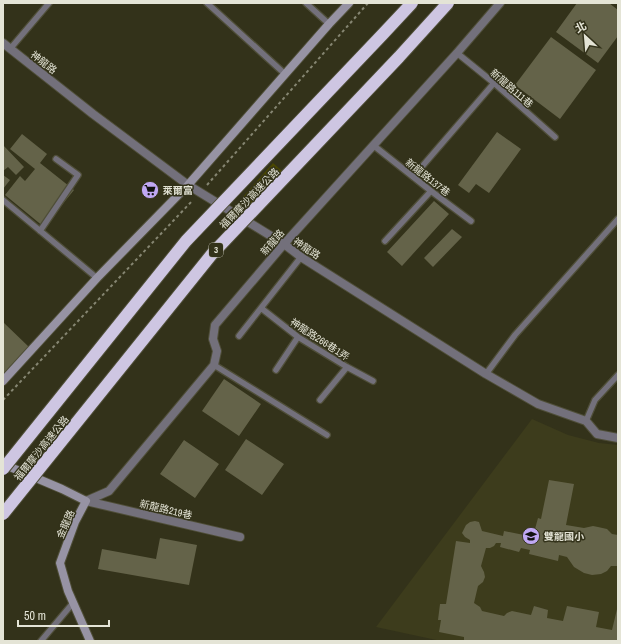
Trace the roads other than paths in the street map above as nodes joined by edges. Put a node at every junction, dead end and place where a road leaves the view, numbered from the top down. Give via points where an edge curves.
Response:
1 (49, 3) edge
2 (207, 3) edge
3 (306, 3) edge
4 (349, 3) edge
5 (412, 3) edge
6 (448, 3) edge
7 (500, 3) edge
8 (329, 24) junction
9 (3, 44) edge
10 (10, 49) junction
11 (457, 53) junction
12 (285, 74) junction
13 (494, 83) junction
14 (555, 137) dead end
15 (373, 146) junction
16 (56, 159) dead end
17 (413, 177) junction
18 (188, 185) junction
19 (431, 191) junction
20 (3, 200) edge
21 (618, 219) edge
22 (471, 221) dead end
23 (40, 231) junction
24 (385, 241) dead end
25 (284, 244) junction
26 (301, 257) junction
27 (97, 278) junction
28 (261, 308) junction
29 (239, 336) dead end
30 (298, 337) junction
31 (214, 365) junction
32 (347, 367) junction
33 (276, 370) dead end
34 (486, 374) junction
35 (618, 375) edge
36 (3, 381) edge
37 (373, 381) dead end
38 (320, 400) dead end
39 (586, 421) junction
40 (327, 435) dead end
41 (618, 438) edge
42 (3, 464) edge
43 (3, 469) edge
44 (86, 501) junction
45 (3, 514) edge
46 (240, 537) dead end
47 (73, 603) junction
48 (41, 641) edge
49 (90, 641) edge

1 - 10 lane
2 - 12 lane
3 - 8 lane
4 - 8 street
5 - 43 highway, 福爾摩沙高速公路, bridge via 186,241
6 - 45 highway, 福爾摩沙高速公路 / 3, bridge via 212,254
7 - 11 street, 新龍路
8 - 12 street
9 - 10 street, 神龍路
10 - 18 street, 神龍路
11 - 13 lane, 新龍路111巷
11 - 15 street, 新龍路
12 - 18 street
13 - 14 lane, 新龍路111巷
13 - 17 lane
15 - 17 lane, 新龍路137巷
15 - 25 street, 新龍路
16 - 23 lane via 78,175
17 - 19 lane, 新龍路137巷
18 - 25 street, 神龍路
18 - 27 street
19 - 22 lane, 新龍路137巷
19 - 24 lane
20 - 23 lane
21 - 34 lane via 515,335
23 - 27 lane
25 - 26 street, 神龍路
25 - 31 street, 新龍路 via 215,325 213,339 217,351
26 - 28 lane
26 - 34 street, 神龍路
27 - 36 street
28 - 29 lane
28 - 30 lane, 神龍路266巷1弄
30 - 32 lane, 神龍路266巷1弄
30 - 33 lane
31 - 40 lane
31 - 44 street via 109,491
32 - 37 lane, 神龍路266巷1弄
32 - 38 lane
34 - 39 street, 神龍路 via 538,404
35 - 39 lane via 595,400
39 - 41 street, 神龍路 via 597,434
42 - 44 street, 金龍路
44 - 46 street, 新龍路219巷
44 - 47 street, 金龍路 via 75,522 60,563
47 - 48 lane
47 - 49 street, 金龍路

